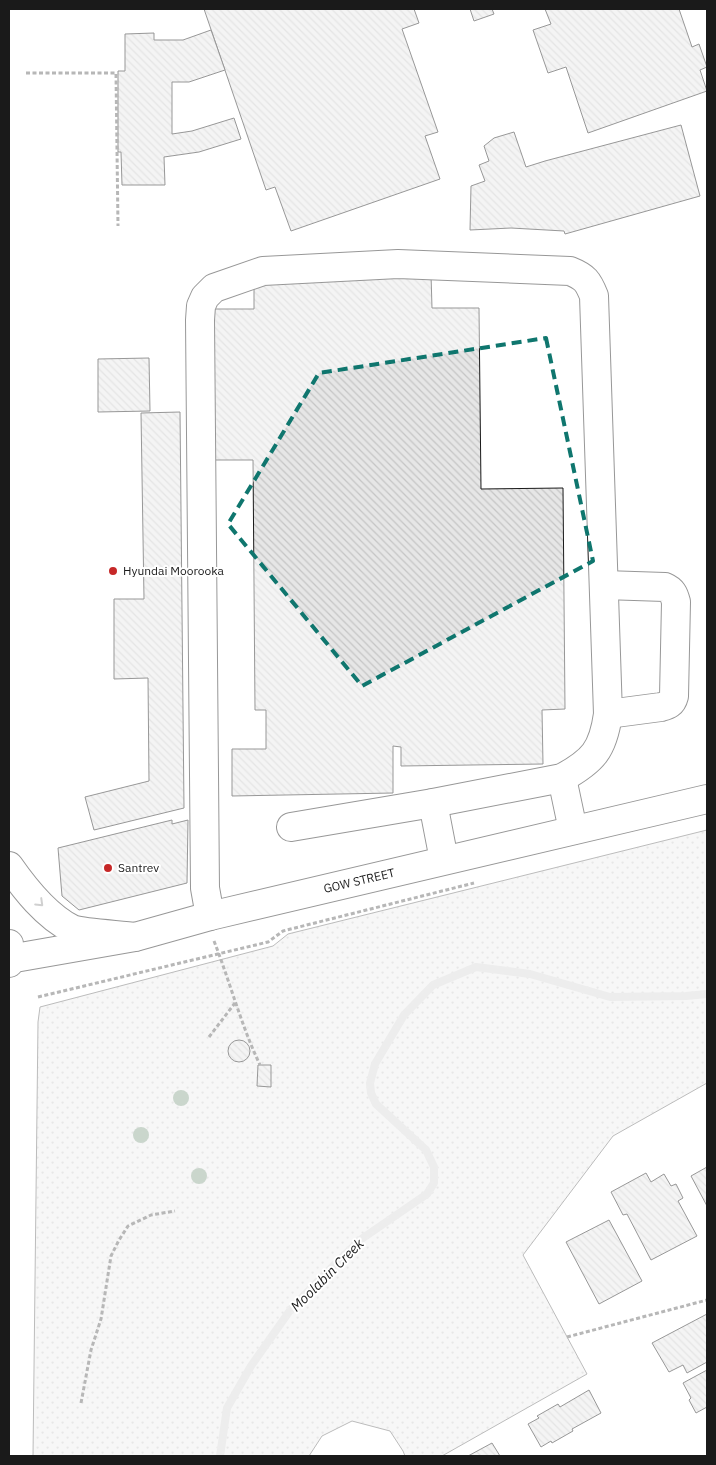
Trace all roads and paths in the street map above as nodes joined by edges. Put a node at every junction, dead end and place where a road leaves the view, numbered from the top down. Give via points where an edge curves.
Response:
1 (26, 73) dead end
2 (118, 226) dead end
3 (604, 586) junction
4 (608, 714) junction
5 (562, 778) junction
6 (707, 799) edge
7 (433, 803) junction
8 (291, 827) dead end
9 (572, 830) junction
10 (444, 860) junction
11 (9, 866) edge
12 (483, 881) dead end
13 (212, 926) junction
14 (135, 937) junction
15 (9, 944) edge
16 (219, 954) junction
17 (9, 959) edge
18 (9, 963) edge
19 (38, 997) dead end
20 (235, 1003) junction
21 (209, 1037) dead end
22 (260, 1065) dead end
23 (175, 1211) dead end
24 (707, 1300) edge
25 (567, 1337) dead end
26 (81, 1403) dead end

1 - 2 path via 116,73
3 - 4 main road
3 - 4 main road via 665,587 674,594 676,602 672,702 662,708
3 - 13 main road via 594,296 582,276 570,271 398,264 263,271 214,288 201,306 200,320 205,888
4 - 5 main road via 605,734 598,749 588,761
5 - 7 main road
5 - 9 main road
6 - 9 main road, GOW STREET
7 - 8 main road
7 - 10 main road
9 - 10 main road, GOW STREET
10 - 13 main road, GOW STREET
11 -> 14 main road via 22,886 53,916 74,930
12 - 16 path via 283,931 268,942
13 - 14 main road, GOW STREET
13 - 16 path
14 - 17 main road, GOW STREET
15 - 17 main road
16 - 19 path
16 - 20 path
17 - 18 main road
20 - 21 path
20 - 22 path
23 - 26 path via 151,1215 128,1226 111,1256 101,1319 91,1350
24 - 25 path

